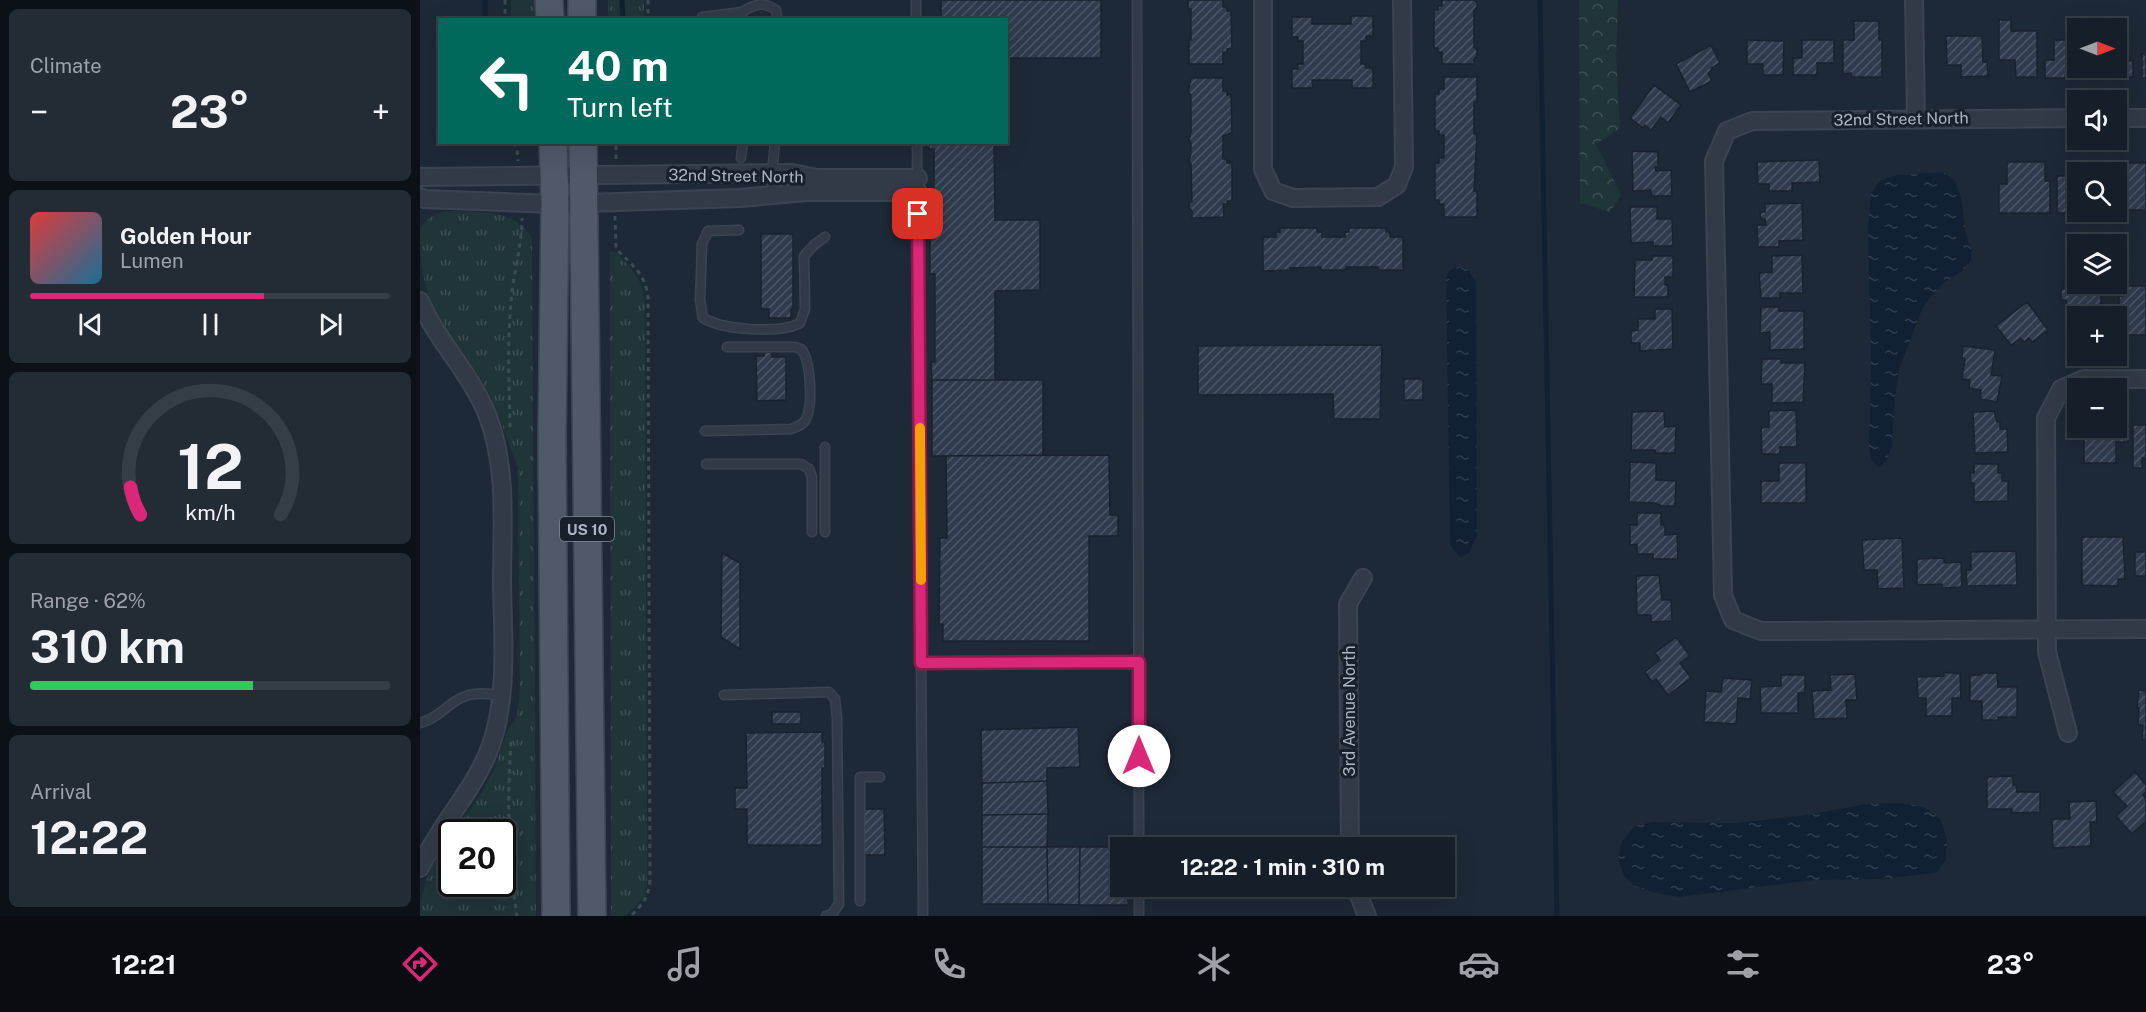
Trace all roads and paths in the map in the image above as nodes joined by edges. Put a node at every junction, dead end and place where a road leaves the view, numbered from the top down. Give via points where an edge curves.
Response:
1 (505, 0) edge
2 (549, 0) edge
3 (582, 0) edge
4 (648, 0) edge
5 (916, 0) edge
6 (1137, 0) edge
7 (1263, 0) edge
8 (1402, 0) edge
9 (1914, 0) edge
10 (742, 16) edge
11 (702, 17) dead end
12 (505, 18) edge
13 (550, 18) edge
14 (582, 18) edge
15 (648, 18) edge
16 (778, 18) edge
17 (916, 18) edge
18 (1916, 118) junction
19 (2067, 118) edge
20 (2127, 118) edge
21 (2146, 118) edge
22 (553, 144) edge
23 (583, 144) edge
24 (743, 144) edge
25 (775, 144) edge
26 (918, 144) edge
27 (741, 158) dead end
28 (772, 173) junction
29 (554, 175) junction
30 (583, 175) junction
31 (420, 177) edge
32 (918, 185) junction
33 (772, 195) junction
34 (420, 197) edge
35 (616, 201) junction
36 (583, 203) junction
37 (555, 204) junction
38 (739, 230) dead end
39 (825, 237) dead end
40 (420, 301) edge
41 (727, 347) dead end
42 (2146, 379) edge
43 (705, 431) dead end
44 (825, 447) dead end
45 (706, 464) dead end
46 (812, 532) dead end
47 (825, 532) dead end
48 (1363, 578) dead end
49 (2046, 629) junction
50 (2146, 629) edge
51 (1139, 662) junction
52 (921, 663) junction
53 (500, 695) junction
54 (724, 695) dead end
55 (420, 723) edge
56 (2068, 734) dead end
57 (880, 777) dead end
58 (1139, 837) edge
59 (1350, 837) edge
60 (420, 868) edge
61 (1139, 897) edge
62 (1359, 897) edge
63 (860, 901) dead end
64 (556, 916) edge
65 (592, 916) edge
66 (631, 916) edge
67 (826, 916) edge
68 (923, 916) edge
69 (1139, 916) edge
70 (1367, 916) edge

1 - 12 path
2 - 13 main road
3 - 14 main road
4 - 15 path
5 - 17 lane
6 - 51 lane
7 - 8 street via 1263,169 1273,191 1293,198 1377,197 1397,185 1404,168
9 - 18 street
10 - 11 lane
10 - 16 lane via 761,3 776,10
18 - 19 street, 32nd Street North
18 - 49 street, 32nd Street North via 1752,121 1728,131 1714,161 1723,595 1733,620 1761,631
20 - 21 street
22 - 29 main road, US 10
23 - 30 main road, US 10
24 - 27 lane
25 - 28 lane
26 - 32 lane
28 - 30 street, 32nd Street North
28 - 32 street, 32nd Street North
28 - 33 lane
29 - 30 street, 32nd Street North
29 - 31 street, 32nd Street North
29 - 37 main road, US 10
30 - 36 main road, US 10
32 - 33 street, 32nd Street North
32 - 52 lane
33 - 35 street, 32nd Street North
34 - 37 street, 32nd Street North
35 - 36 street, 32nd Street North
35 - 66 path via 616,249 638,271 646,283 648,297 650,880 643,904
36 - 37 street, 32nd Street North
36 - 65 main road, US 10
37 - 64 main road, US 10 via 552,440
38 - 39 lane via 708,231 702,244 700,300 704,318 735,328 791,328 800,323 805,309 804,256
40 - 53 street via 438,337 479,396 498,456 502,514
41 - 43 lane via 801,349 808,362 806,420 791,429
42 - 49 street via 2084,379 2061,389 2046,418
44 - 47 lane
45 - 46 lane via 801,464 812,477
48 - 59 street, 3rd Avenue North via 1348,604
49 - 50 street
49 - 56 street via 2047,652
51 - 52 lane
51 - 58 lane
52 - 68 lane
53 - 55 lane via 466,696
53 - 60 street via 488,754
54 - 67 lane via 829,692 835,699 839,904
57 - 63 lane via 860,777
61 - 69 lane
62 - 70 street

